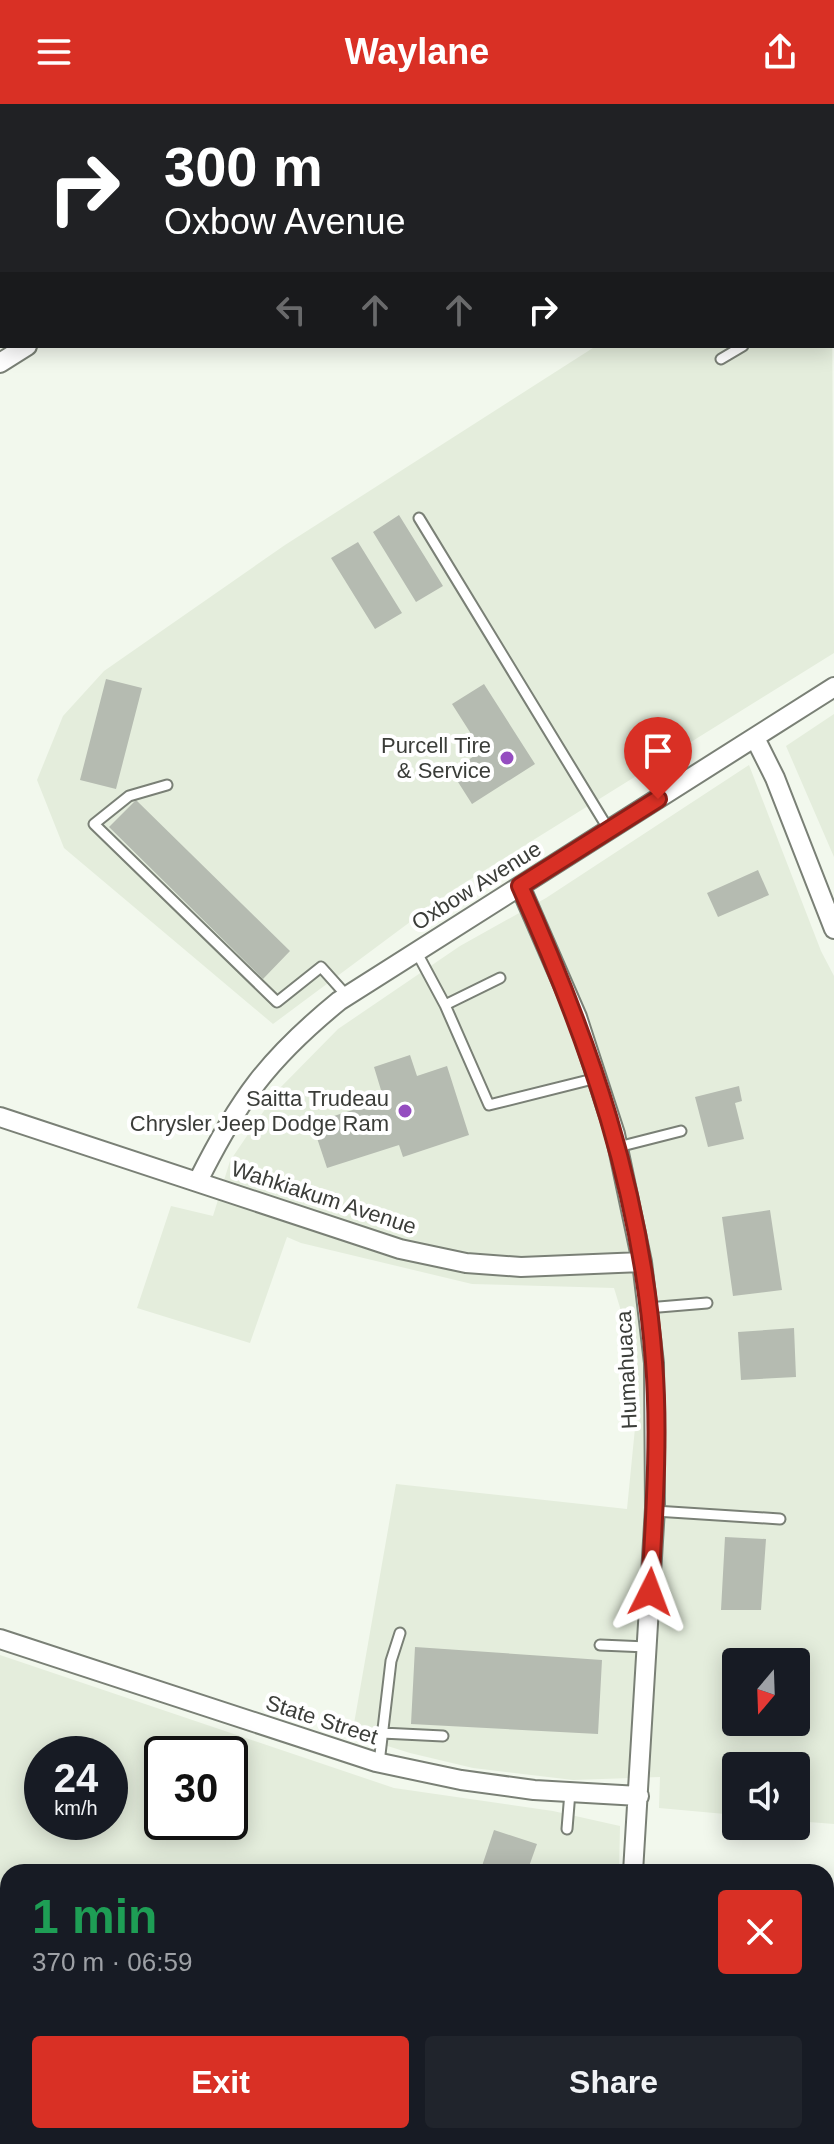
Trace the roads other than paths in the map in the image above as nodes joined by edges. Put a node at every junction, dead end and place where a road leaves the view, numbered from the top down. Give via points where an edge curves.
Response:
1 (24, 348) edge
2 (740, 348) edge
3 (721, 359) dead end
4 (0, 363) edge
5 (419, 518) dead end
6 (834, 687) edge
7 (755, 738) junction
8 (167, 785) dead end
9 (609, 830) junction
10 (520, 886) junction
11 (834, 929) edge
12 (416, 951) junction
13 (500, 978) dead end
14 (347, 996) junction
15 (445, 1005) junction
16 (598, 1078) junction
17 (0, 1117) edge
18 (681, 1131) dead end
19 (618, 1147) junction
20 (198, 1181) junction
21 (642, 1262) junction
22 (707, 1303) dead end
23 (647, 1308) junction
24 (655, 1511) junction
25 (780, 1519) dead end
26 (400, 1633) dead end
27 (0, 1639) edge
28 (600, 1645) dead end
29 (647, 1647) junction
30 (382, 1733) junction
31 (443, 1736) dead end
32 (379, 1763) junction
33 (570, 1792) junction
34 (639, 1796) junction
35 (567, 1829) dead end
36 (634, 1864) edge

1 - 4 street
2 - 3 lane
5 - 9 lane
6 - 7 street, Oxbow Avenue
7 - 9 street, Oxbow Avenue
7 - 11 street
8 - 14 lane via 129,796 94,824 277,1002 321,967
9 - 10 street, Oxbow Avenue
10 - 12 street, Oxbow Avenue
10 - 16 street, Humahuaca
12 - 14 street, Oxbow Avenue
12 - 15 lane
13 - 15 lane
14 - 20 street, Oxbow Avenue via 305,1029 248,1091
15 - 16 lane via 489,1105
16 - 19 street, Humahuaca
17 - 20 street, Wahkiakum Avenue
18 - 19 lane
19 - 21 street, Humahuaca
20 - 21 street, Wahkiakum Avenue via 400,1249 466,1263 521,1267
21 - 23 street, Humahuaca
22 - 23 lane
23 - 24 street, Humahuaca via 654,1363
24 - 25 lane
24 - 29 street, Humahuaca
26 - 30 lane
27 - 32 street, State Street
28 - 29 lane
29 - 34 street, Humahuaca
30 - 31 lane
30 - 32 lane
32 - 33 street, State Street via 461,1780
33 - 34 street, State Street
33 - 35 lane
34 - 36 street, Humahuaca

